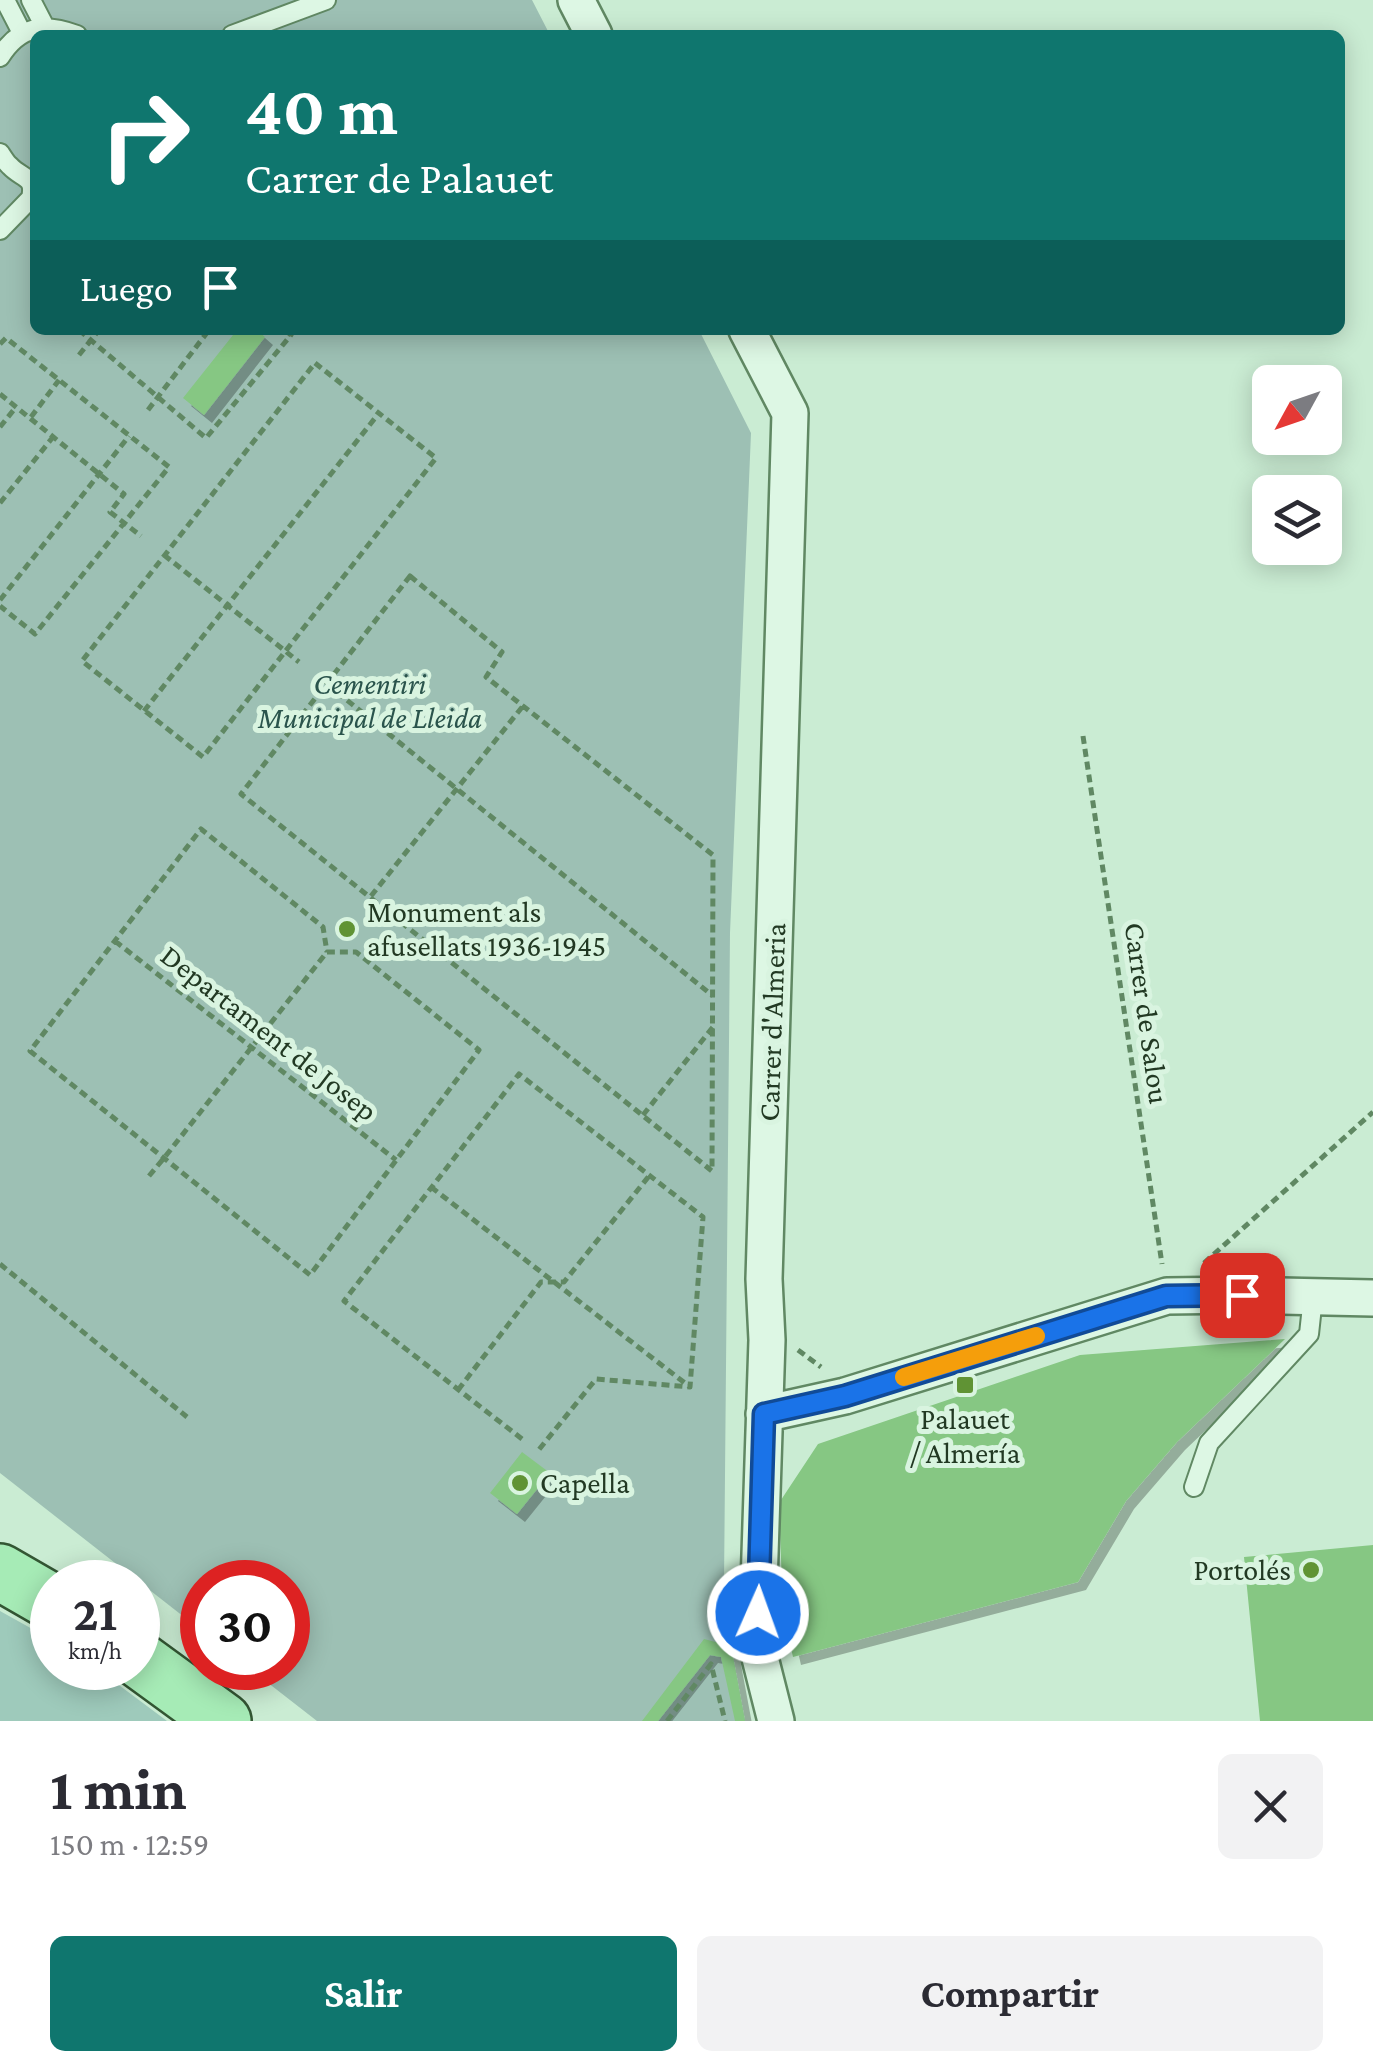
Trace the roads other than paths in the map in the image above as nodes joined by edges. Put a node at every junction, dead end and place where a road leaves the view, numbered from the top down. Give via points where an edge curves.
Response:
1 (5, 0) edge
2 (31, 0) edge
3 (326, 0) edge
4 (576, 0) edge
5 (46, 29) junction
6 (31, 30) edge
7 (51, 30) edge
8 (245, 30) edge
9 (591, 30) edge
10 (30, 31) edge
11 (22, 34) junction
12 (0, 57) edge
13 (0, 153) edge
14 (30, 181) edge
15 (30, 199) edge
16 (0, 230) edge
17 (750, 335) edge
18 (1313, 1296) junction
19 (1373, 1298) edge
20 (768, 1340) junction
21 (836, 1399) junction
22 (764, 1414) junction
23 (1194, 1487) dead end
24 (0, 1572) edge
25 (30, 1589) edge
26 (160, 1675) edge
27 (223, 1721) edge
28 (776, 1721) edge

1 - 11 lane
2 - 5 lane
3 - 8 lane
4 - 9 street
5 - 6 lane
5 - 7 lane
10 - 11 lane
11 - 12 lane
13 - 14 lane
15 - 16 lane
17 - 20 street, Carrer d'Almeria via 790,414 764,1279
18 - 19 street
18 - 21 street via 1166,1296
18 - 23 lane via 1309,1334 1209,1443
20 - 21 street via 798,1382
20 - 22 street, Carrer d'Almeria
21 - 22 street
22 - 28 street, Carrer d'Almeria via 757,1646
24 - 25 main road
26 - 27 main road

